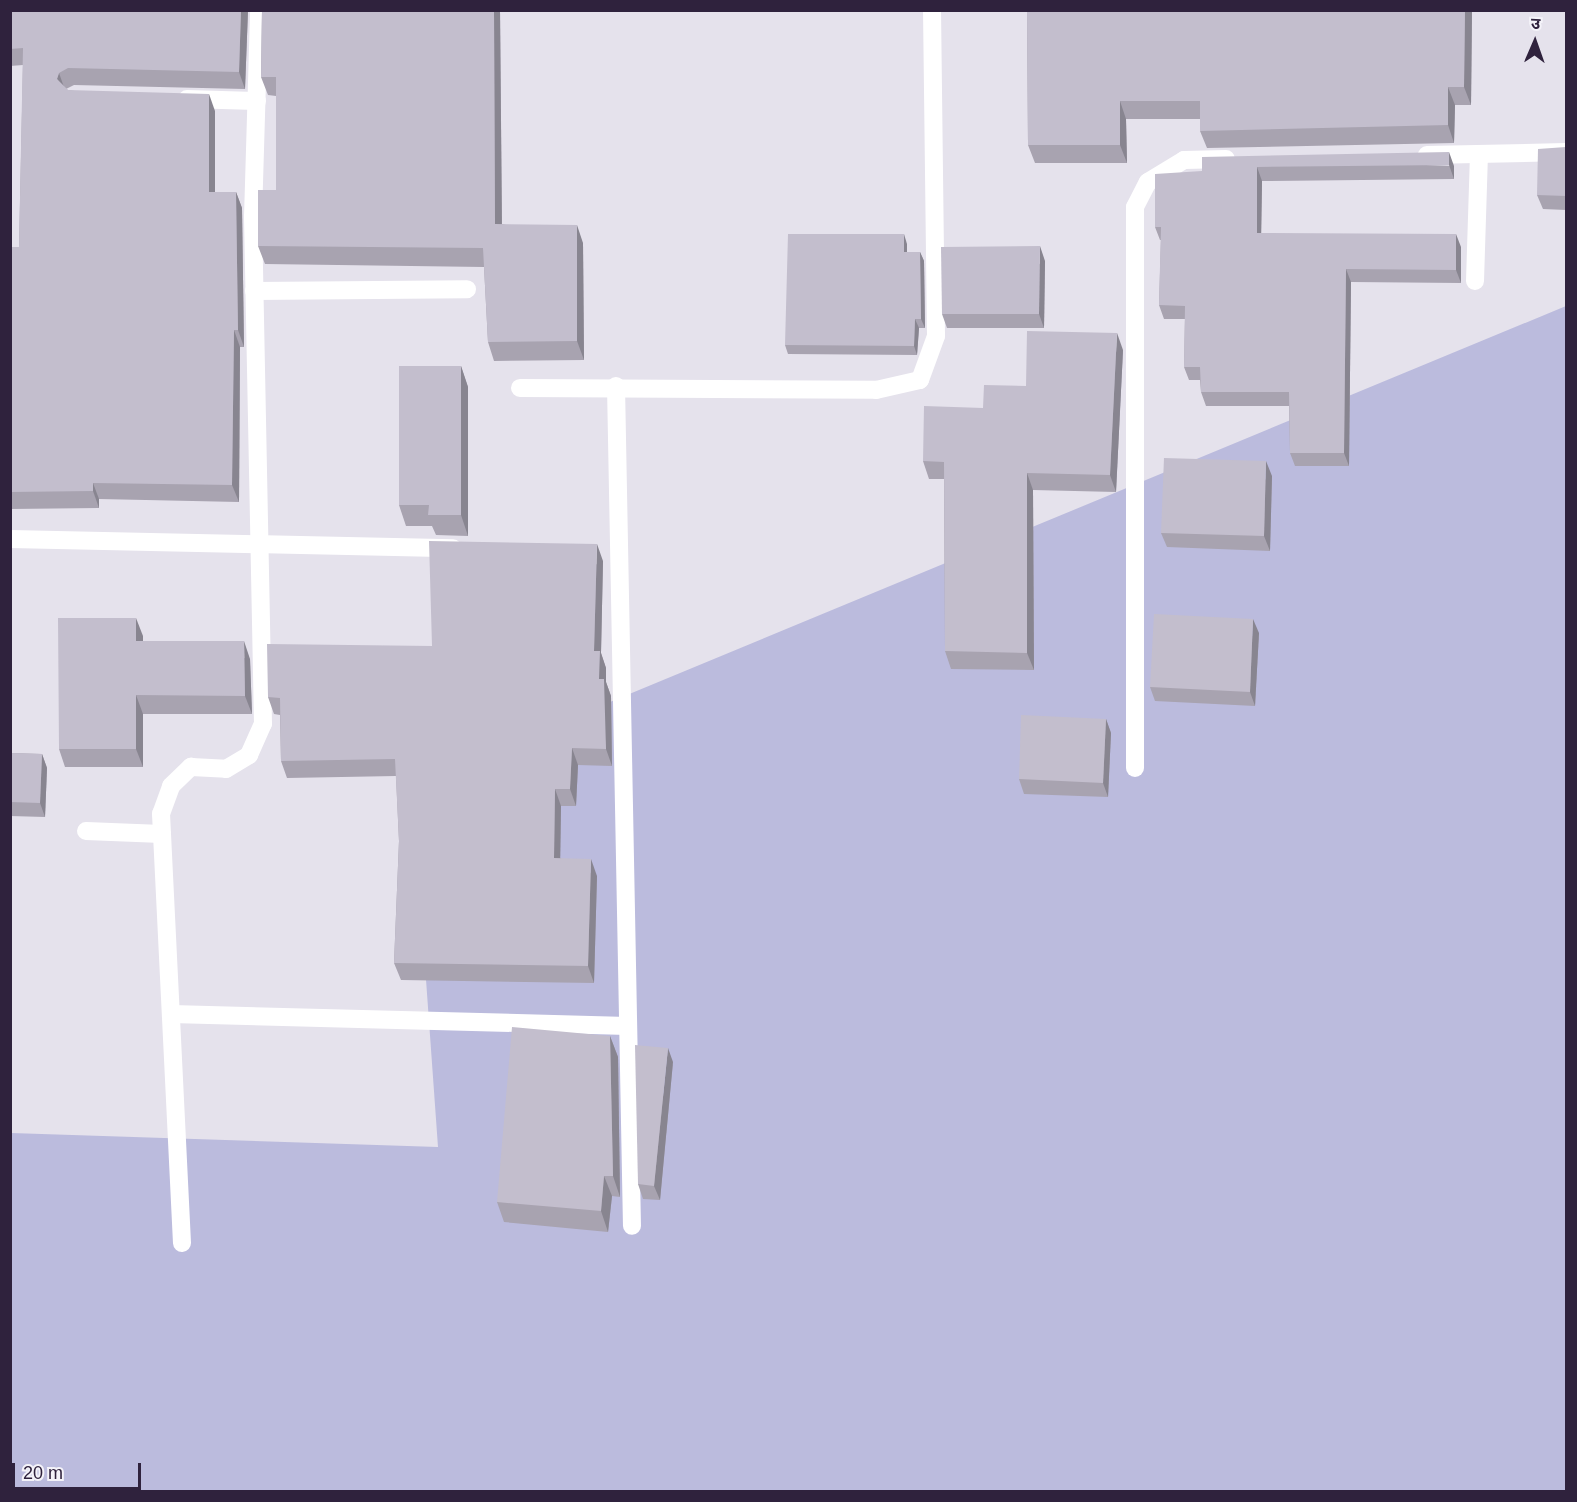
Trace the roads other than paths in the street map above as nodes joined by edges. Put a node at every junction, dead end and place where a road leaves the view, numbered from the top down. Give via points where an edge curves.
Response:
1 (259, 10) edge
2 (932, 10) edge
3 (166, 99) edge
4 (257, 101) junction
5 (1566, 153) edge
6 (1479, 154) junction
7 (1408, 155) edge
8 (1243, 159) edge
9 (1475, 281) dead end
10 (466, 289) dead end
11 (254, 291) junction
12 (616, 386) junction
13 (520, 388) dead end
14 (10, 538) edge
15 (258, 546) junction
16 (468, 549) edge
17 (596, 550) edge
18 (620, 550) junction
19 (1135, 768) dead end
20 (86, 831) dead end
21 (162, 834) junction
22 (171, 1014) junction
23 (628, 1026) junction
24 (632, 1226) dead end
25 (182, 1243) dead end

1 - 4 street
2 - 12 street via 936,336 920,380 876,390
3 - 4 street
4 - 11 street
5 - 6 street
6 - 7 street
6 - 9 street
8 - 19 street via 1185,160 1148,182 1135,207
10 - 11 street
11 - 15 street
12 - 13 street
12 - 18 street
14 - 15 street
15 - 16 street
15 - 21 street via 263,724 249,755 226,769 191,767 171,786 161,814
17 - 18 street
18 - 23 street
20 - 21 street
21 - 22 street
22 - 23 street
22 - 25 street
23 - 24 street

